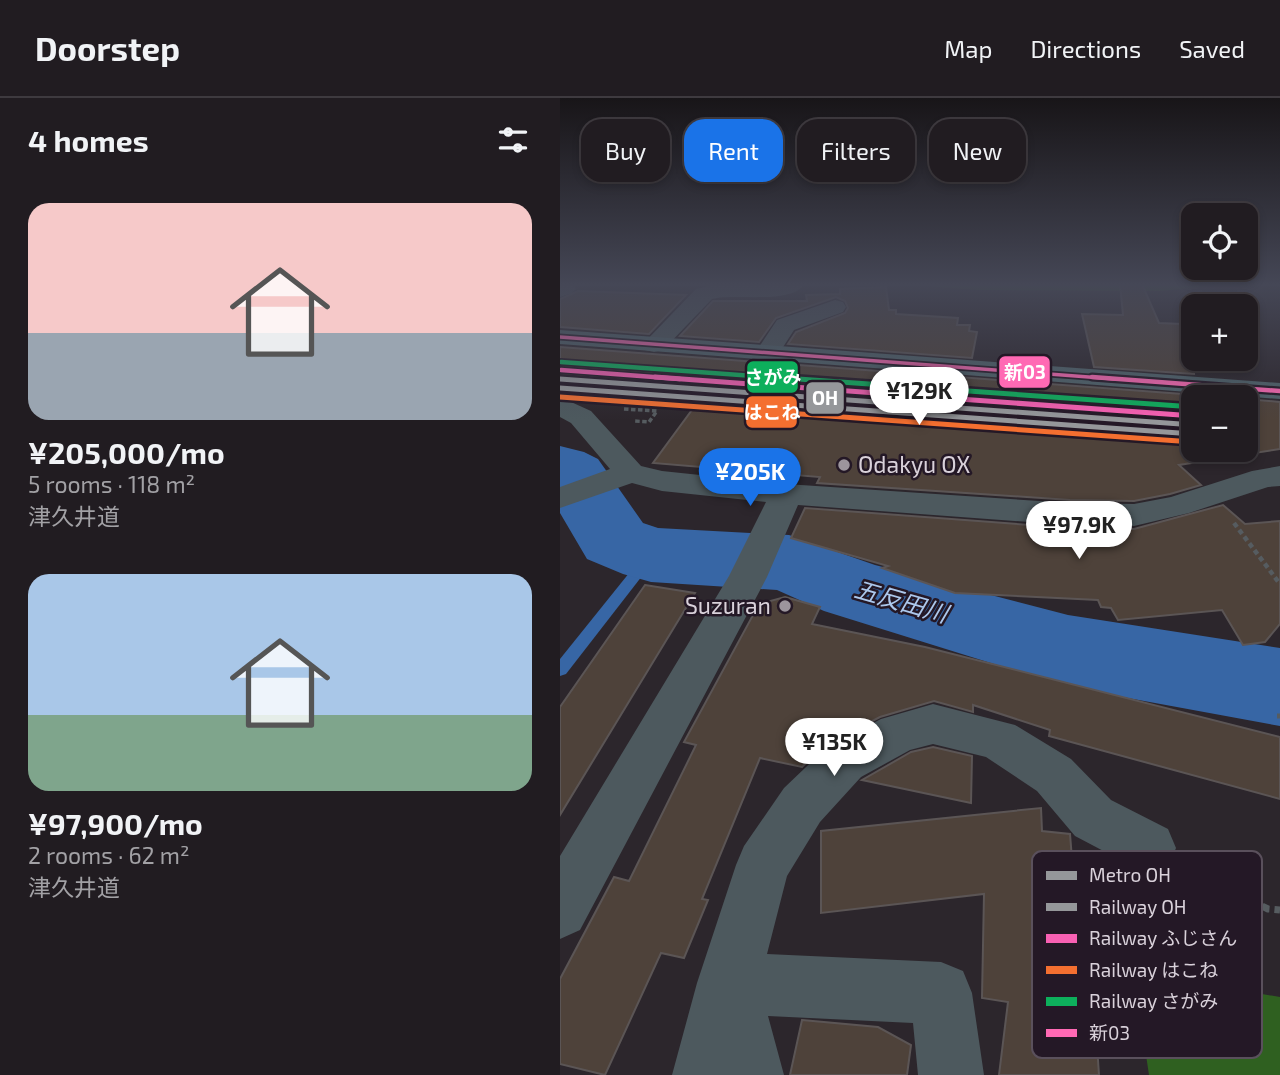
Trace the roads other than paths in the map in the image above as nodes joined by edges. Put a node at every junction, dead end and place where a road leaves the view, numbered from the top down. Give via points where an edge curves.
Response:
1 (669, 330) edge
2 (782, 330) edge
3 (560, 337) edge
4 (654, 345) junction
5 (767, 353) junction
6 (1280, 391) edge
7 (560, 405) edge
8 (1280, 476) edge
9 (615, 478) junction
10 (786, 494) junction
11 (560, 498) edge
12 (1149, 848) road end
13 (560, 910) edge
14 (728, 983) junction
15 (705, 1075) edge
16 (751, 1075) edge
17 (951, 1075) edge

1 - 4 street
2 - 5 street
3 - 4 main road
4 - 5 main road
5 - 6 main road
7 - 9 street via 580,417
8 - 10 street via 1134,515
9 - 10 street
9 - 11 street
10 - 13 street via 756,561
12 - 14 street via 1093,818 1054,775 998,740 933,724 898,733 844,762 802,805 762,865
14 - 15 street
14 - 16 street
14 - 17 street via 941,993

